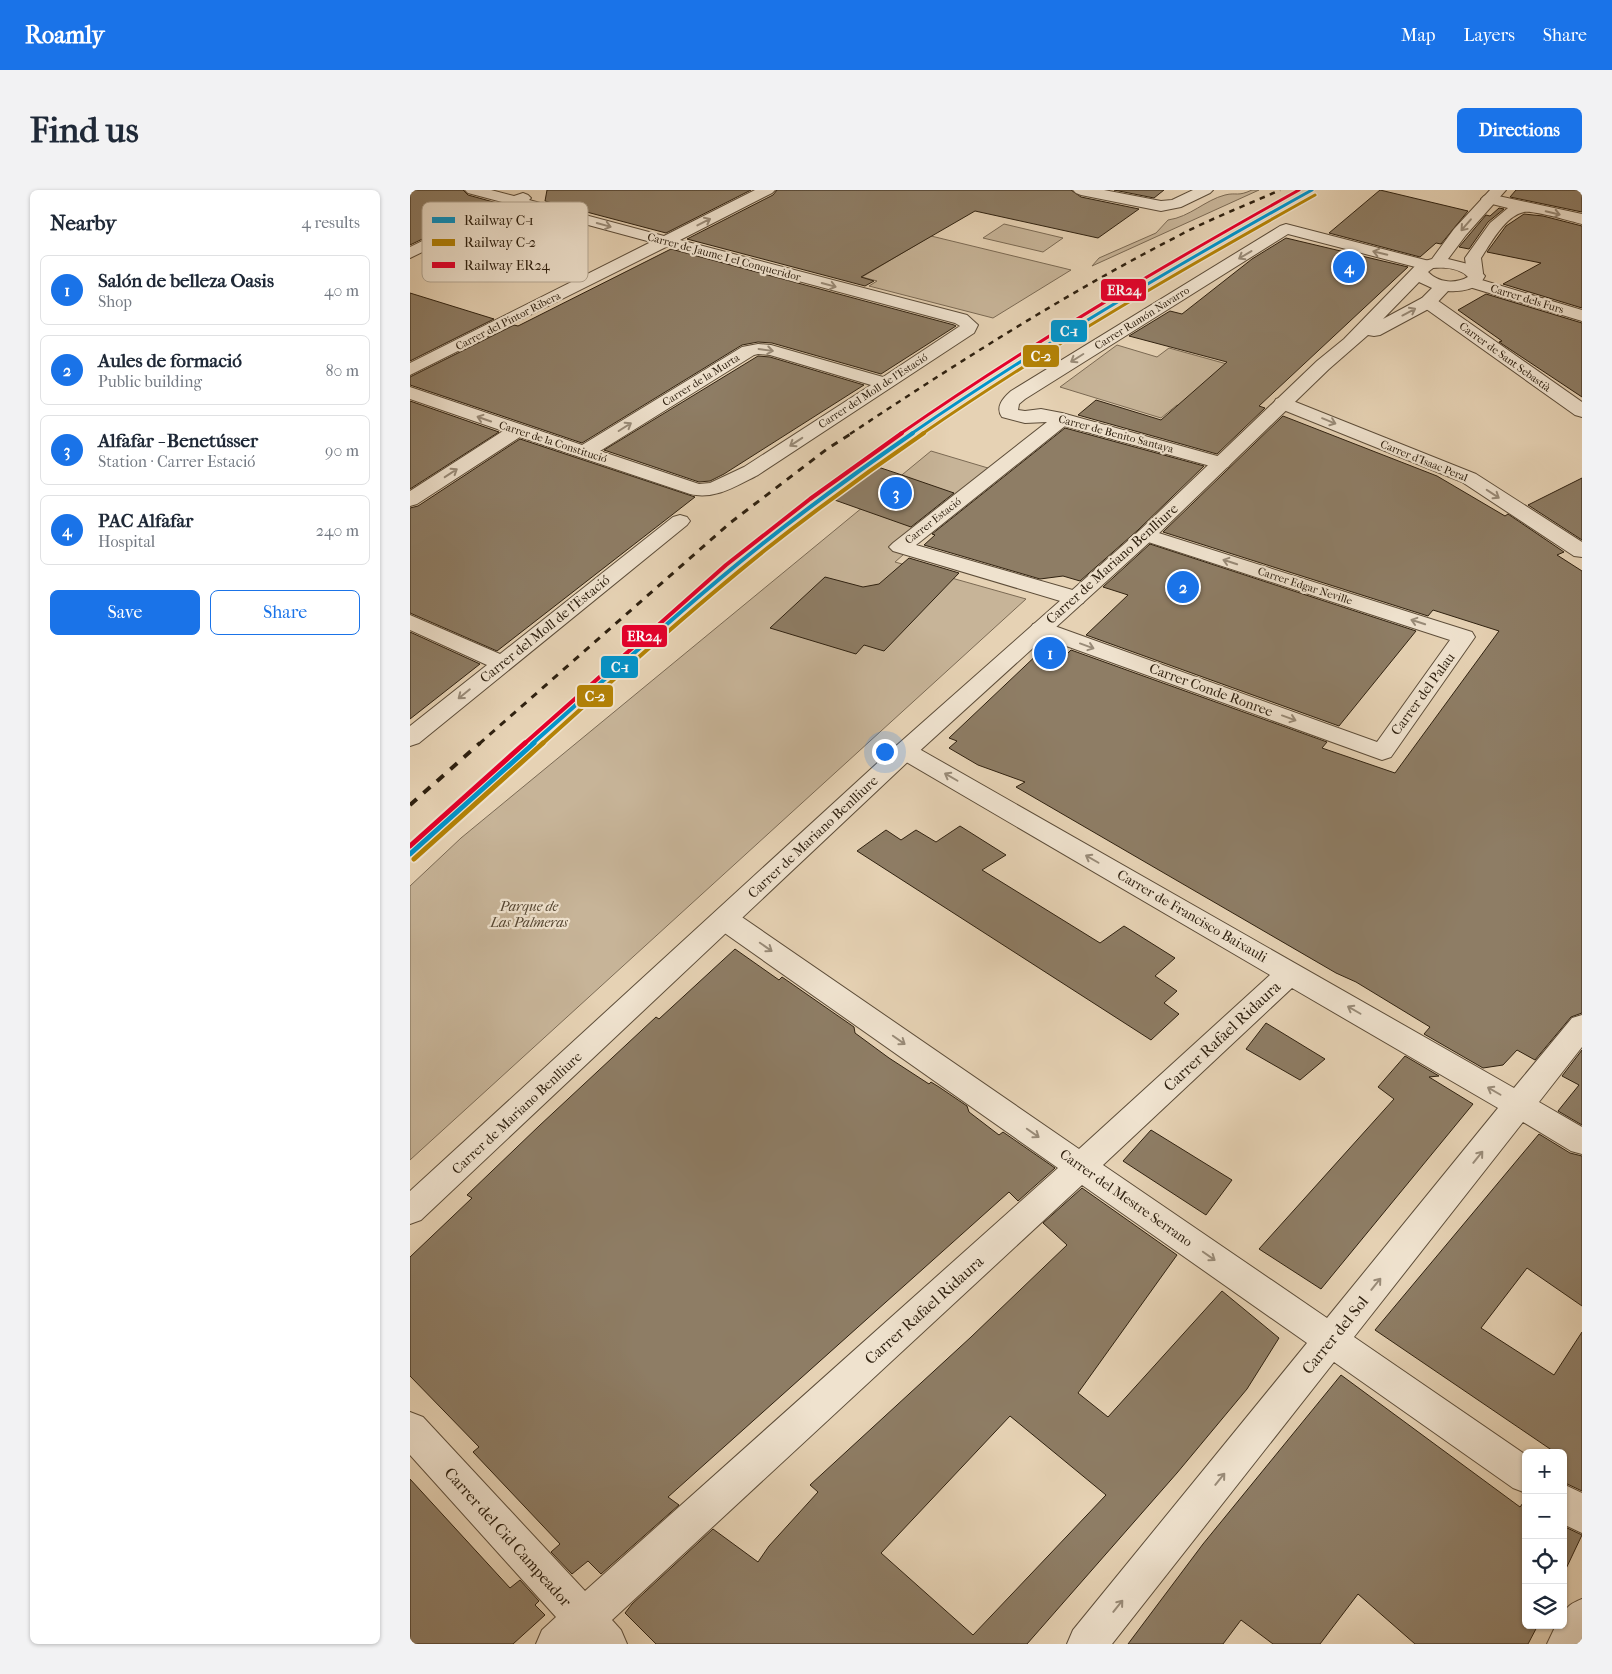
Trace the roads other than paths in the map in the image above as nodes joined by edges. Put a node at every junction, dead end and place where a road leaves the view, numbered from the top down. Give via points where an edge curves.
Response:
1 (473, 190) edge
2 (540, 190) edge
3 (767, 190) edge
4 (1081, 190) edge
5 (1205, 190) edge
6 (1494, 194) edge
7 (516, 201) junction
8 (520, 202) edge
9 (1526, 207) junction
10 (1582, 220) edge
11 (588, 221) edge
12 (665, 242) junction
13 (422, 247) edge
14 (410, 253) edge
15 (1428, 267) junction
16 (1473, 278) junction
17 (588, 281) edge
18 (585, 282) edge
19 (1444, 286) junction
20 (1428, 302) junction
21 (1582, 316) edge
22 (968, 329) joint
23 (1350, 343) junction
24 (410, 370) edge
25 (885, 383) junction
26 (410, 394) edge
27 (1283, 403) junction
28 (1582, 412) edge
29 (1009, 413) joint
30 (1062, 419) junction
31 (517, 430) junction
32 (584, 452) junction
33 (1221, 463) junction
34 (697, 490) joint
35 (410, 500) edge
36 (680, 521) dead end
37 (1146, 535) junction
38 (1578, 543) edge
39 (1075, 598) junction
40 (410, 622) edge
41 (1041, 629) junction
42 (1464, 637) joint
43 (502, 663) junction
44 (410, 738) edge
45 (905, 751) junction
46 (1382, 752) joint
47 (726, 920) junction
48 (1290, 973) junction
49 (1582, 1026) edge
50 (1519, 1106) junction
51 (1582, 1142) edge
52 (1081, 1166) junction
53 (410, 1211) edge
54 (1330, 1341) junction
55 (410, 1429) edge
56 (1522, 1473) edge
57 (1567, 1505) edge
58 (1582, 1514) edge
59 (1582, 1619) edge
60 (595, 1632) edge
61 (556, 1644) edge
62 (1088, 1644) edge
63 (1567, 1644) edge

1 - 7 street, Carrer de Jaume I el Conqueridor
2 - 7 street
12 -> 3 street, Carrer del Pintor Ribera
4 - 5 street via 1161,206 1176,204
6 - 9 street
6 -> 15 street, Carrer de Mariano Benlliure
7 -> 8 street, Carrer de Jaume I el Conqueridor
9 -> 10 street
9 - 16 street via 1510,211 1492,232 1473,258
11 -> 12 street, Carrer de Jaume I el Conqueridor
12 - 17 street, Carrer del Pintor Ribera
12 -> 22 street, Carrer de Jaume I el Conqueridor via 961,319 969,325
13 - 14 street
15 - 16 street, Carrer dels Furs via 1455,264 1470,269
15 - 19 street via 1427,281
15 - 23 street, Carrer de Mariano Benlliure
15 -> 29 street, Carrer Ramón Navarro via 1286,229 1018,395 1010,402
16 - 19 street via 1465,285
16 - 21 street, Carrer dels Furs
18 - 24 street, Carrer del Pintor Ribera
19 - 20 street, Carrer de Mariano Benlliure
23 -> 20 street, Carrer de Mariano Benlliure
20 - 28 street, Carrer de Sant Sebastià
22 - 25 street, Carrer del Moll de l'Estació
23 - 27 street, Carrer de Mariano Benlliure
32 -> 25 street, Carrer de la Murta via 748,351 771,350
25 -> 34 street, Carrer del Moll de l'Estació via 751,471 714,489
31 -> 26 street, Carrer de la Constitució
27 - 33 street, Carrer de Mariano Benlliure
27 -> 38 street, Carrer d'Isaac Peral via 1469,478
29 - 30 street, Carrer de Benito Santaya
30 - 33 street, Carrer de Benito Santaya
30 - 39 street, Carrer Estació via 900,547
31 - 32 street, Carrer de la Constitució
35 -> 31 street
32 - 34 street, Carrer de la Constitució
33 - 37 street, Carrer de Mariano Benlliure
36 - 43 street, Carrer del Moll de l'Estació
37 - 39 street, Carrer de Mariano Benlliure
42 -> 37 street, Carrer Edgar Neville
39 - 41 street, Carrer de Mariano Benlliure
40 - 43 street
41 - 45 street, Carrer de Mariano Benlliure
41 -> 46 street, Carrer Conde Ronree
42 - 46 street, Carrer del Palau
43 -> 44 street, Carrer del Moll de l'Estació
45 - 47 street, Carrer de Mariano Benlliure
48 -> 45 street, Carrer de Francisco Baixauli
47 -> 52 street, Carrer del Mestre Serrano
47 - 53 street, Carrer de Mariano Benlliure
50 -> 48 street, Carrer de Francisco Baixauli
48 - 52 street, Carrer Rafael Ridaura
49 - 50 street, Carrer del Sol
50 - 51 street, Carrer de Francisco Baixauli
54 -> 50 street, Carrer del Sol
52 -> 54 street, Carrer del Mestre Serrano
52 - 60 street, Carrer Rafael Ridaura
54 - 56 street, Carrer del Mestre Serrano
62 -> 54 street, Carrer del Sol
55 - 60 street, Carrer del Cid Campeador
57 - 58 street
59 - 63 street
60 - 61 street, Carrer Rafael Ridaura

